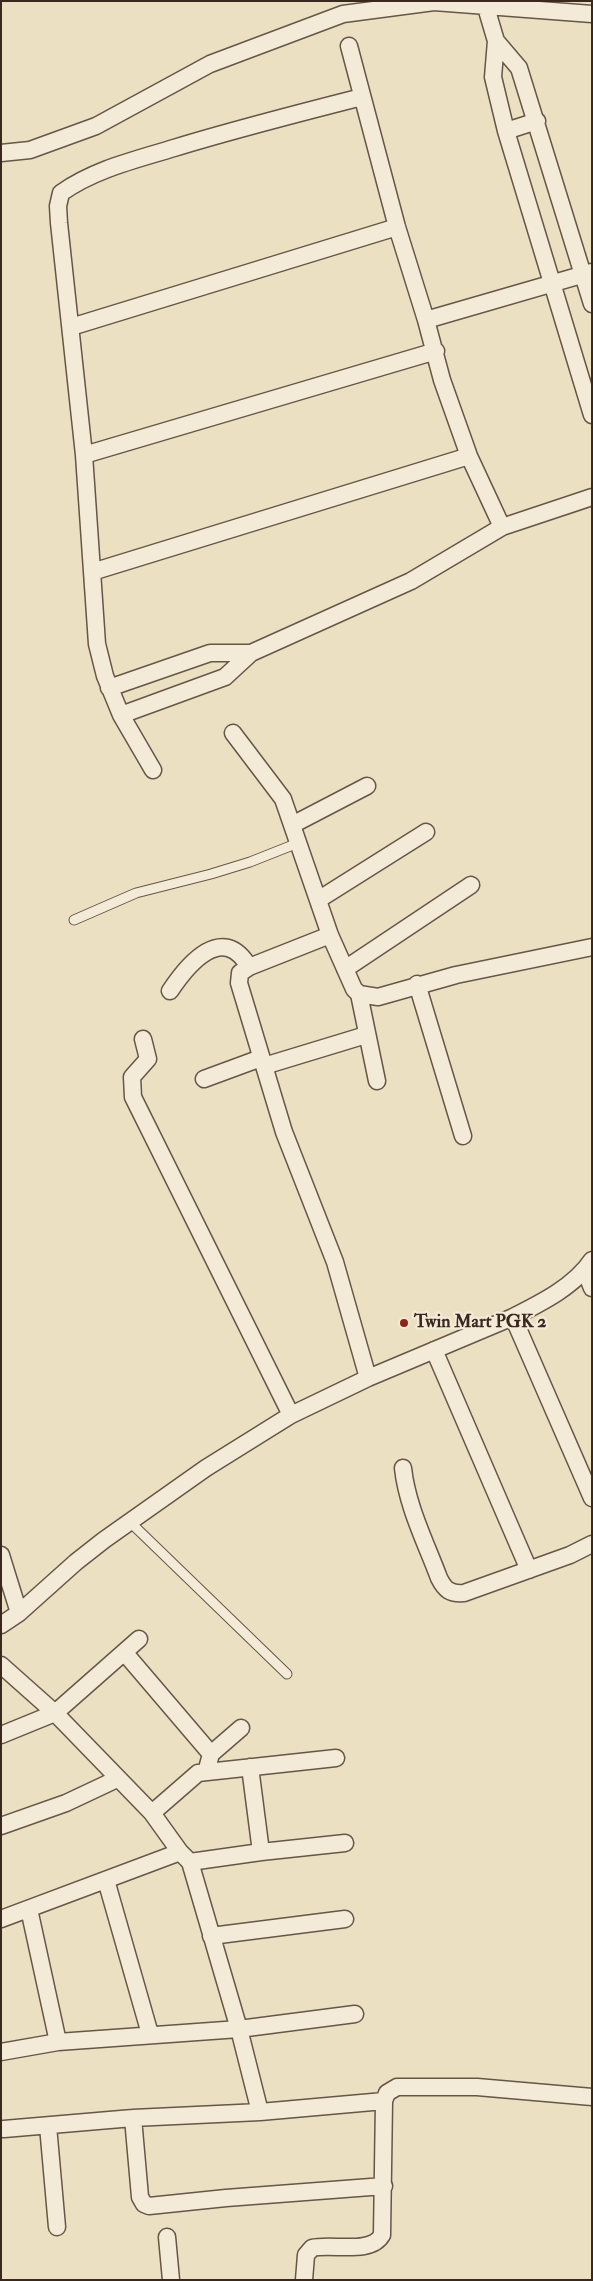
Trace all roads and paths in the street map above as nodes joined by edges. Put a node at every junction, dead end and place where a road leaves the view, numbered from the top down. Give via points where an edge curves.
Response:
1 (434, 2) edge
2 (485, 3) edge
3 (592, 14) edge
4 (496, 40) junction
5 (349, 46) dead end
6 (362, 97) junction
7 (537, 121) junction
8 (506, 132) junction
9 (1, 153) edge
10 (397, 227) junction
11 (588, 273) edge
12 (553, 283) junction
13 (592, 304) edge
14 (426, 320) junction
15 (71, 327) junction
16 (436, 352) junction
17 (592, 415) edge
18 (84, 455) junction
19 (469, 456) junction
20 (592, 497) edge
21 (502, 527) junction
22 (92, 572) junction
23 (251, 653) junction
24 (109, 688) junction
25 (121, 715) junction
26 (233, 734) dead end
27 (153, 770) dead end
28 (367, 786) dead end
29 (292, 826) junction
30 (426, 832) dead end
31 (298, 843) junction
32 (471, 885) dead end
33 (318, 900) junction
34 (74, 920) dead end
35 (330, 935) junction
36 (592, 947) edge
37 (249, 967) junction
38 (345, 969) junction
39 (417, 984) junction
40 (170, 991) dead end
41 (359, 994) junction
42 (366, 1035) junction
43 (143, 1039) dead end
44 (262, 1062) junction
45 (204, 1079) dead end
46 (377, 1081) dead end
47 (463, 1136) dead end
48 (588, 1265) edge
49 (592, 1288) edge
50 (513, 1318) junction
51 (434, 1350) junction
52 (368, 1378) junction
53 (291, 1415) junction
54 (403, 1468) dead end
55 (592, 1498) edge
56 (130, 1522) junction
57 (592, 1544) edge
58 (1, 1555) edge
59 (529, 1570) junction
60 (19, 1613) junction
61 (1, 1625) edge
62 (139, 1639) dead end
63 (124, 1652) junction
64 (1, 1665) edge
65 (287, 1674) dead end
66 (56, 1714) junction
67 (241, 1728) dead end
68 (1, 1735) edge
69 (211, 1754) junction
70 (336, 1758) dead end
71 (250, 1767) junction
72 (206, 1772) junction
73 (117, 1779) junction
74 (152, 1813) junction
75 (1, 1826) edge
76 (345, 1843) dead end
77 (261, 1852) junction
78 (185, 1857) junction
79 (106, 1880) junction
80 (29, 1909) junction
81 (1, 1919) edge
82 (346, 1919) dead end
83 (211, 1936) junction
84 (355, 2014) dead end
85 (239, 2029) junction
86 (150, 2034) junction
87 (58, 2042) junction
88 (1, 2052) edge
89 (592, 2097) edge
90 (384, 2101) junction
91 (260, 2112) junction
92 (133, 2118) junction
93 (48, 2126) junction
94 (4, 2129) dead end
95 (384, 2186) junction
96 (57, 2227) dead end
97 (167, 2238) dead end
98 (171, 2280) edge
99 (304, 2280) edge

1 - 2 street
1 - 9 street via 343,14 210,64 96,126 30,150
2 - 3 street
2 - 4 street
4 - 7 street via 519,68
4 - 8 street via 492,77
5 - 6 street
6 - 10 street
6 - 15 street via 112,166 61,193 59,224
7 - 8 street
7 - 11 street
8 - 12 street
10 - 14 street
10 - 15 street
11 - 12 street
11 - 13 street
12 - 14 street
12 - 17 street
14 - 16 street
15 - 18 street
16 - 18 street
16 - 19 street via 442,380
18 - 22 street
19 - 21 street
19 - 22 street
20 - 21 street
21 - 23 street via 411,581
22 - 24 street via 97,644
23 - 24 street via 210,653
23 - 25 street via 225,677
24 - 25 street
25 - 27 street
26 - 29 street via 277,790
28 - 29 street
29 - 31 street
30 - 33 street
31 - 33 street
31 - 34 lane via 227,869 136,893
32 - 38 street
33 - 35 street
35 - 37 street
35 - 38 street
36 - 39 street
37 - 40 street via 237,950 227,947 212,949 191,963
37 - 44 street via 240,973 239,983
38 - 41 street
39 - 41 street via 378,997
39 - 47 street
41 - 42 street
42 - 44 street
42 - 46 street
43 - 53 street via 148,1059 132,1077 133,1097
44 - 45 street
44 - 52 street via 284,1132 335,1262
48 - 49 street
48 - 50 street via 554,1294
50 - 51 street
50 - 55 street
51 - 52 street
51 - 59 street
52 - 53 street
53 - 56 street via 206,1468
54 - 59 street via 411,1503 445,1589 464,1593
56 - 60 street via 76,1562
56 - 65 lane
57 - 59 street
58 - 60 street
60 - 61 street
62 - 63 street
63 - 66 street
63 - 69 street
64 - 66 street
66 - 68 street
66 - 73 street
67 - 69 street
69 - 72 street
70 - 71 street
71 - 72 street
71 - 77 street
72 - 74 street via 193,1777
73 - 74 street
73 - 75 street via 66,1803
74 - 78 street
76 - 77 street
77 - 78 street
78 - 79 street
78 - 83 street
79 - 80 street
79 - 86 street
80 - 81 street
80 - 87 street
82 - 83 street
83 - 85 street
84 - 85 street
85 - 86 street
85 - 91 street
86 - 87 street
87 - 88 street
89 - 90 street via 477,2087 397,2087 387,2093
90 - 91 street
90 - 95 street
91 - 92 street
92 - 93 street
92 - 95 street via 140,2197 149,2206
93 - 94 street
93 - 96 street
95 - 99 street via 382,2236 379,2240 368,2246 312,2248 306,2255
97 - 98 street

